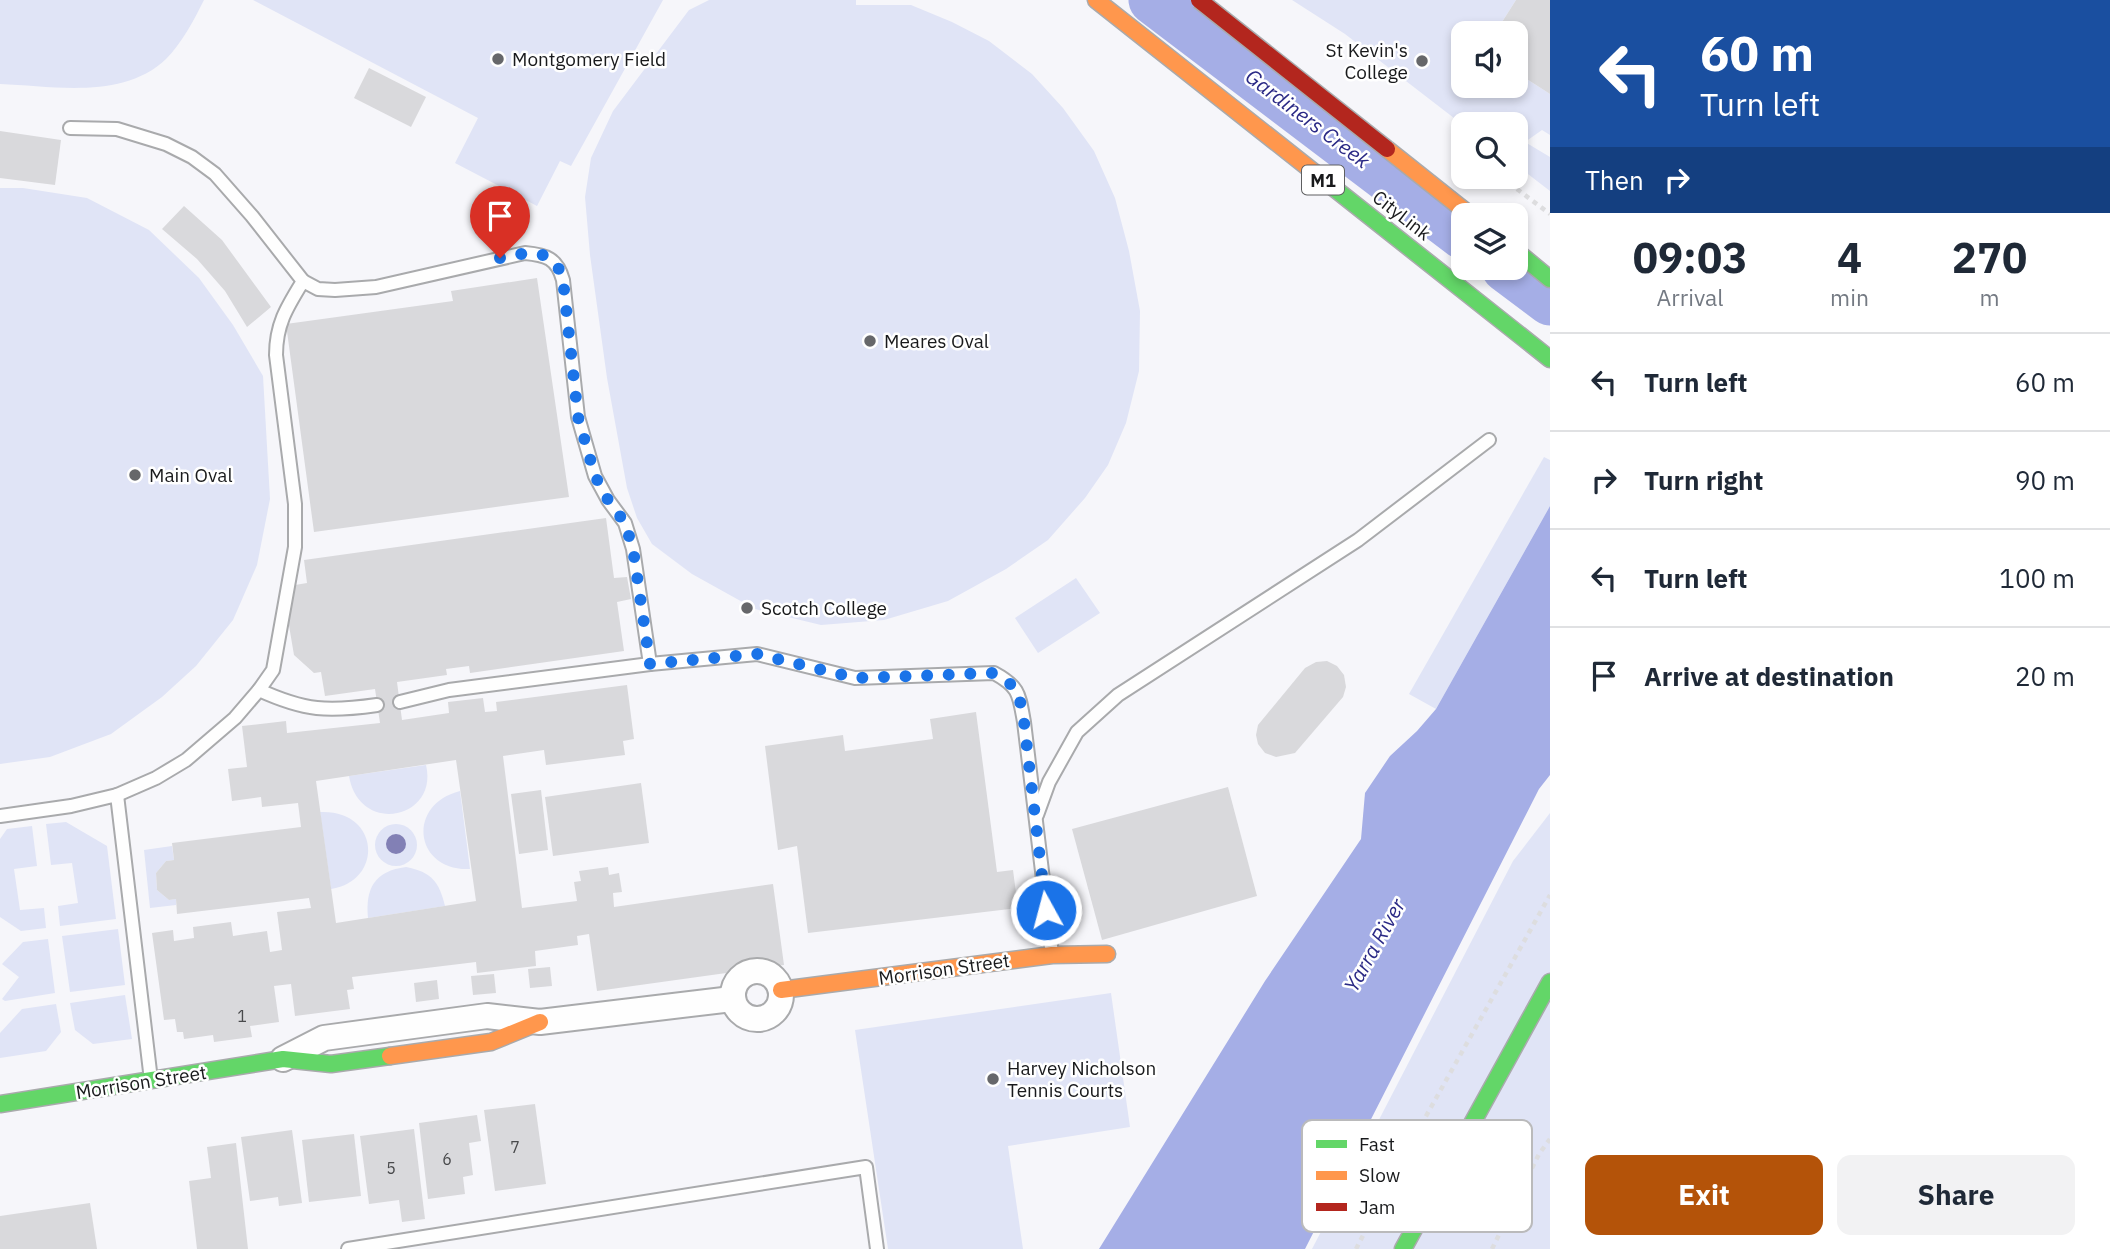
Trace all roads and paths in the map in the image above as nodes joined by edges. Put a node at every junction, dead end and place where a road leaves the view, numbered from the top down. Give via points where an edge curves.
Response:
1 (1096, 0) edge
2 (1199, 0) edge
3 (70, 128) dead end
4 (1518, 189) edge
5 (1455, 203) edge
6 (1549, 211) edge
7 (1528, 261) edge
8 (1550, 279) edge
9 (303, 281) junction
10 (1550, 359) edge
11 (1489, 440) dead end
12 (650, 664) junction
13 (259, 690) junction
14 (400, 702) dead end
15 (377, 705) dead end
16 (117, 795) junction
17 (0, 816) edge
18 (1035, 818) junction
19 (1550, 895) edge
20 (1107, 954) dead end
21 (1052, 955) junction
22 (1550, 982) edge
23 (781, 990) junction
24 (732, 999) junction
25 (283, 1059) joint
26 (152, 1082) junction
27 (0, 1104) edge
28 (1424, 1120) edge
29 (1474, 1120) edge
30 (1550, 1139) edge
31 (1532, 1168) edge
32 (1365, 1232) edge
33 (1412, 1232) edge
34 (1500, 1232) edge
35 (348, 1249) edge
36 (877, 1249) edge
37 (1356, 1249) edge
38 (1403, 1249) edge
39 (1492, 1249) edge

1 - 10 main road, CityLink / M1
2 - 5 main road, bridge
3 - 9 lane via 117,129 192,157 215,174
4 - 6 path
7 - 8 main road
9 - 12 lane via 318,289 376,287 525,253 545,254 560,268 578,417 595,476 625,523 633,549
9 - 13 lane via 276,336 295,504 295,547 273,670
11 - 18 lane via 1358,540 1118,695 1076,732
12 - 14 lane via 449,690
12 - 18 lane via 757,654 855,678 994,673 1010,681 1018,694
13 - 15 lane via 288,703 320,709
13 - 16 lane via 235,718 186,760
16 - 17 lane
16 - 26 lane
18 - 21 lane
19 - 28 path
20 - 21 main road, Morrison Street
21 - 23 main road, Morrison Street
22 - 29 main road
23 - 24 street via 768,973 753,971 735,984
23 - 24 street via 774,1012 761,1019 740,1012
24 - 25 street, Morrison Street via 540,1022 487,1016 324,1038
25 - 26 main road, Morrison Street
26 - 27 main road, Morrison Street
30 - 31 path
32 - 37 path
33 - 38 main road
34 - 39 path
35 - 36 lane via 866,1167

